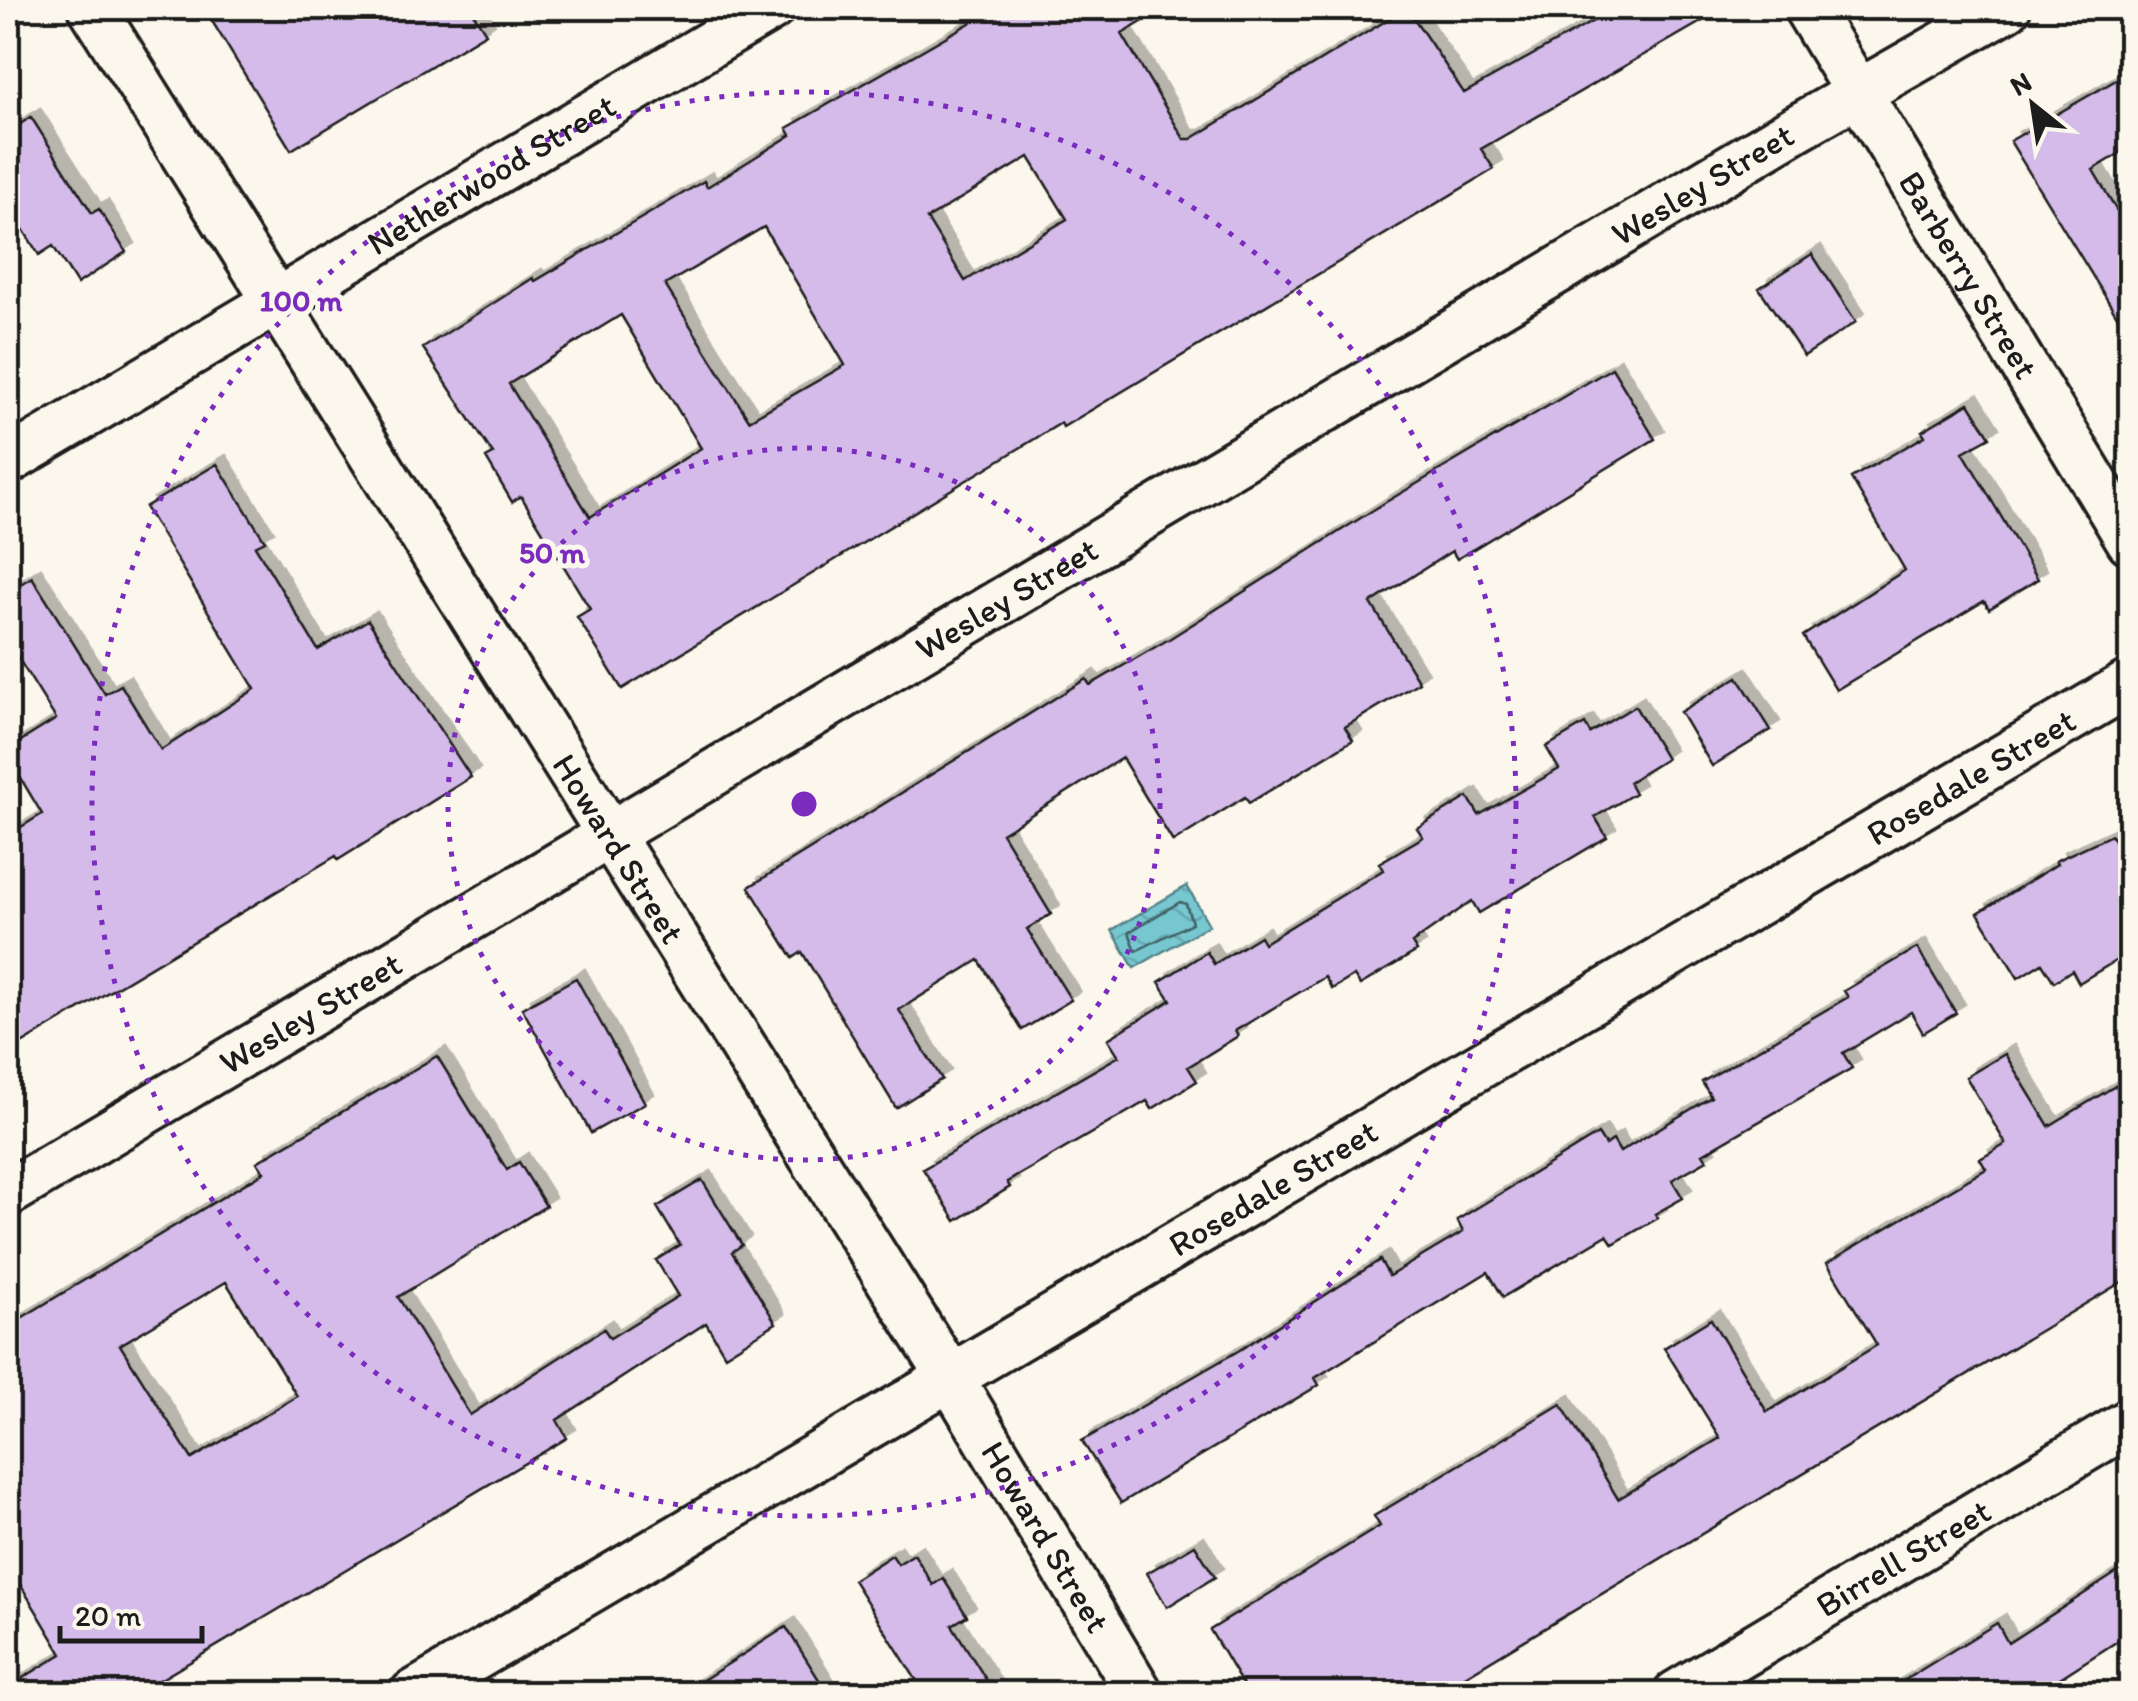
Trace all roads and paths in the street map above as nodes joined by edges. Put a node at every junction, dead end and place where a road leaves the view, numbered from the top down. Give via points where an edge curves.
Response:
1 (92, 8) edge
2 (771, 8) edge
3 (1807, 8) edge
4 (2007, 8) edge
5 (1861, 92) junction
6 (276, 303) junction
7 (8, 462) edge
8 (2130, 541) edge
9 (2130, 682) edge
10 (612, 836) junction
11 (8, 1193) edge
12 (950, 1376) junction
13 (2130, 1422) edge
14 (414, 1694) edge
15 (1140, 1694) edge
16 (1676, 1694) edge

1 - 6 street, Howard Street
2 - 6 street, Netherwood Street
3 - 5 street, Barberry Street
4 - 5 street, Wesley Street
5 - 8 street, Barberry Street
5 - 10 street, Wesley Street
6 - 7 street, Netherwood Street
6 - 10 street, Howard Street
9 - 12 street, Rosedale Street
10 - 11 street, Wesley Street
10 - 12 street, Howard Street
12 - 14 street, Rosedale Street
12 - 15 street, Howard Street
13 - 16 street, Birrell Street

